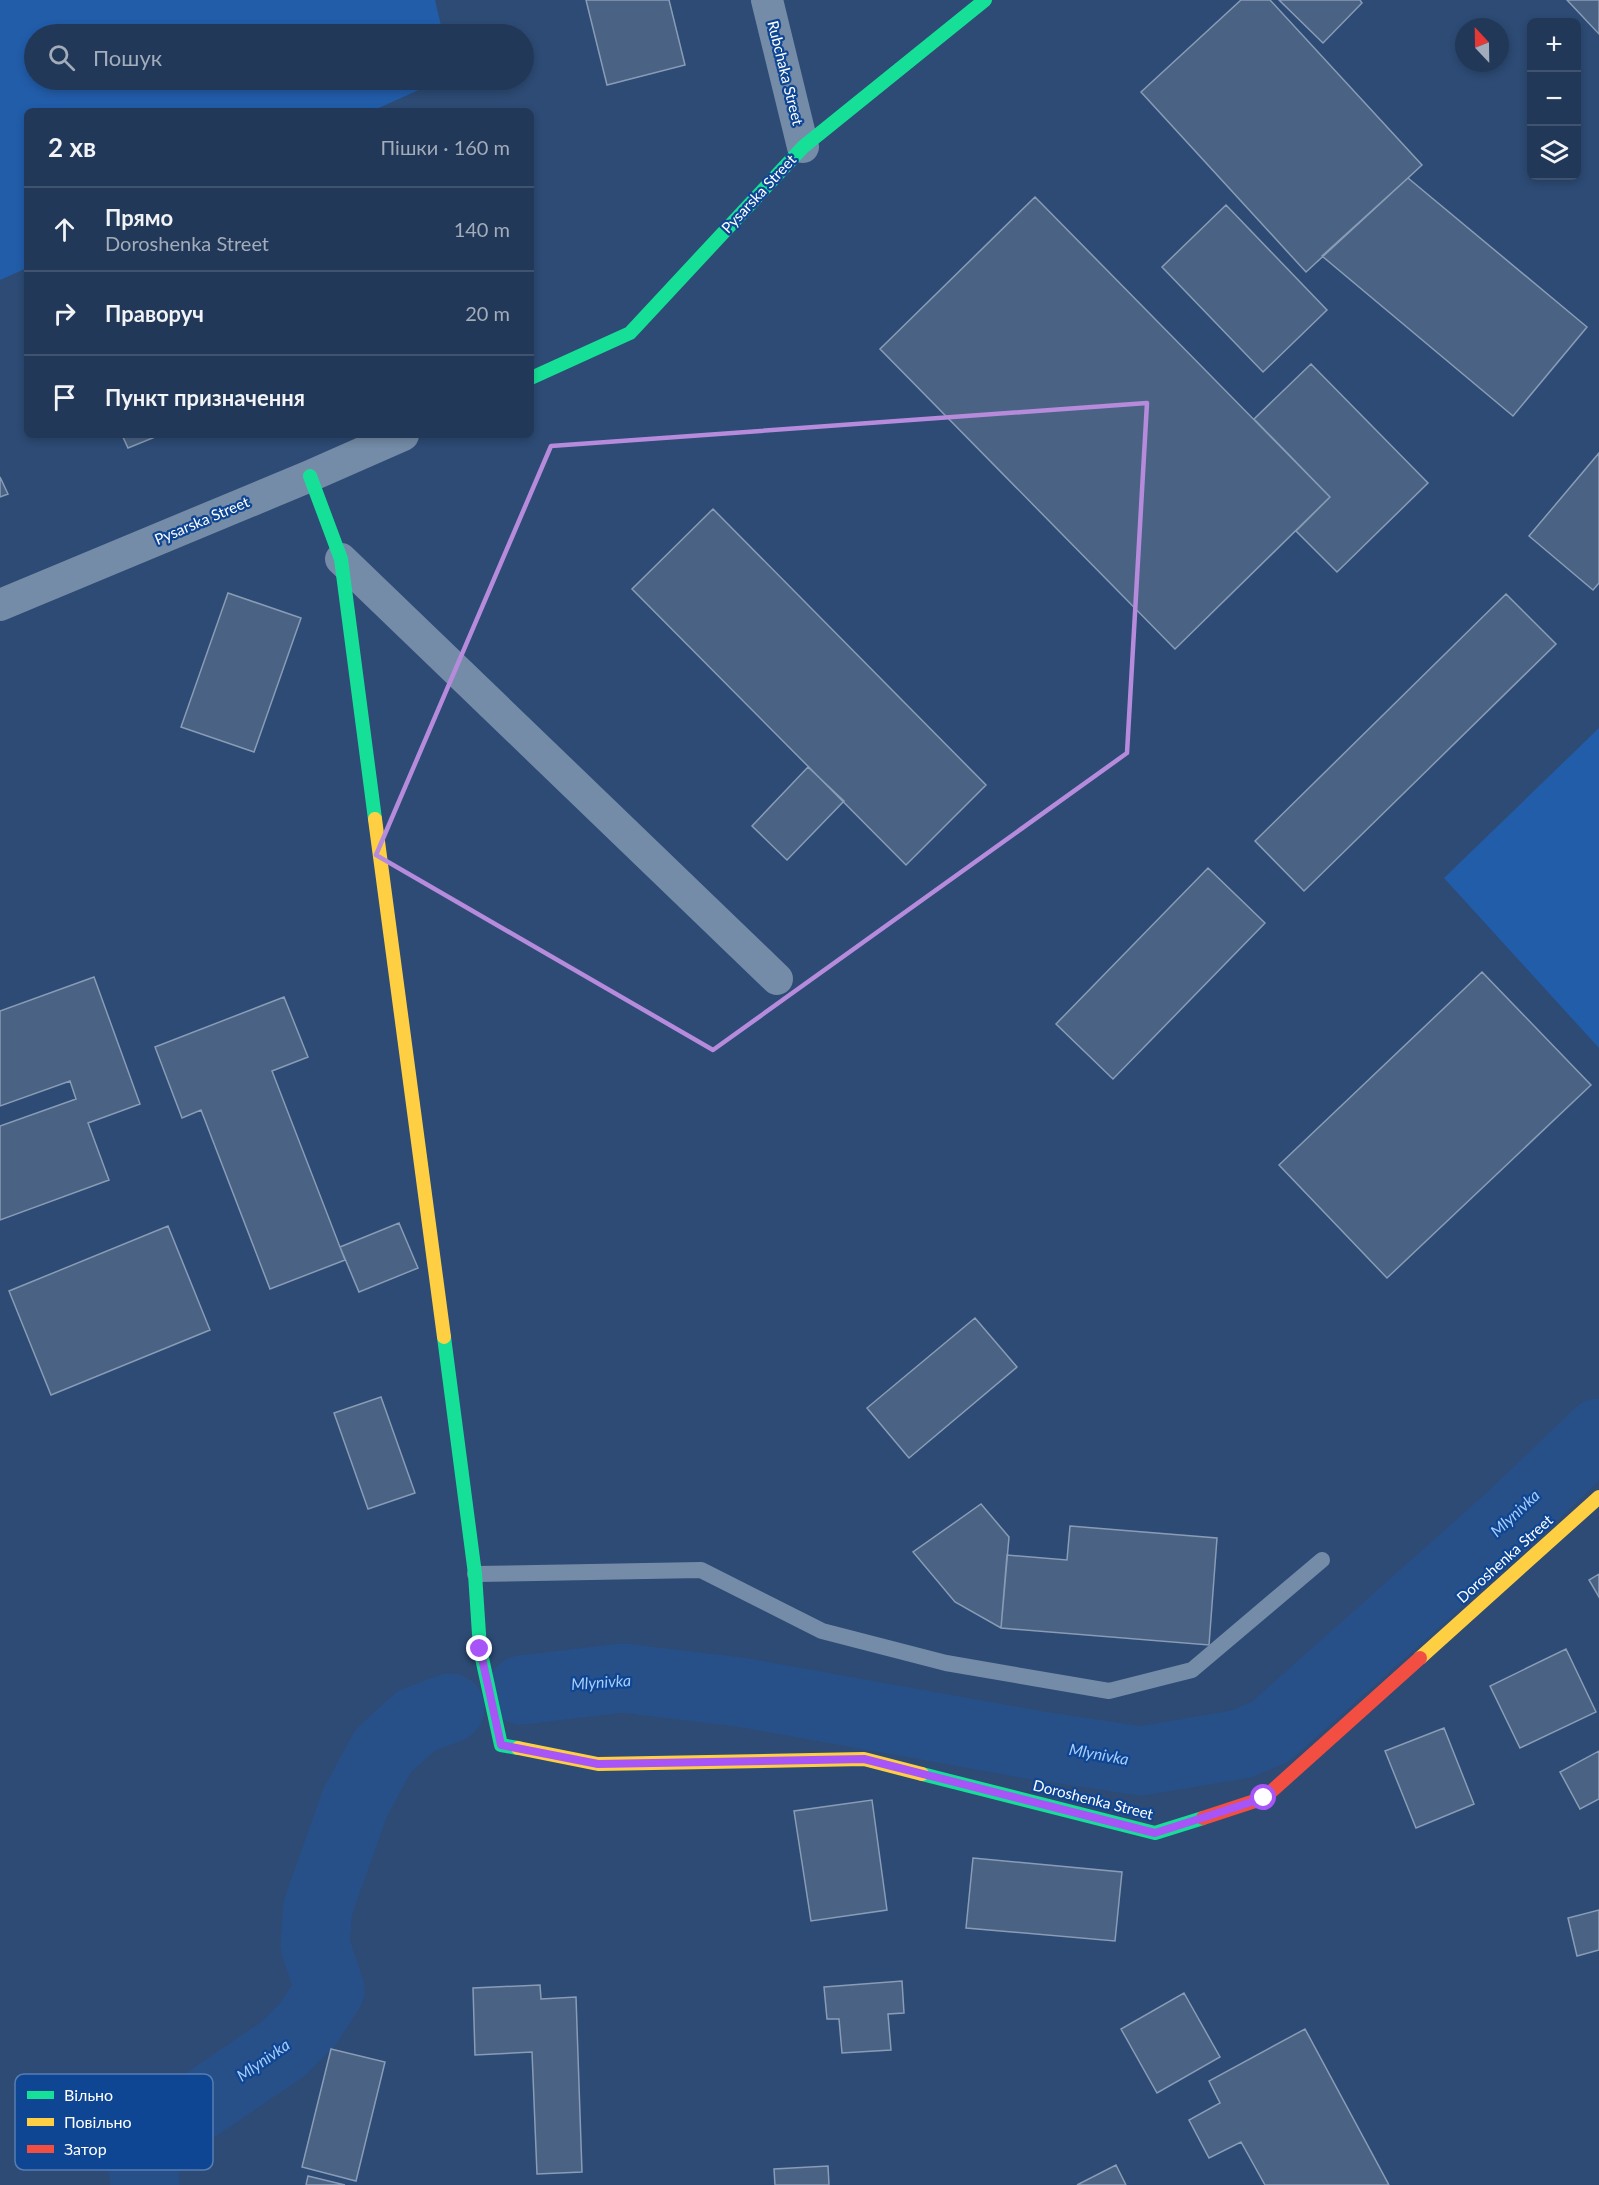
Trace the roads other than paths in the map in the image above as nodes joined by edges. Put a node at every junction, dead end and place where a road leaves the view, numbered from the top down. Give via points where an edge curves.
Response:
1 (767, 0) edge
2 (985, 0) edge
3 (803, 147) junction
4 (534, 377) edge
5 (396, 438) edge
6 (310, 476) junction
7 (341, 559) junction
8 (0, 605) edge
9 (777, 979) dead end
10 (1599, 1497) edge
11 (1322, 1560) dead end
12 (475, 1574) junction

1 - 3 street, Rubchaka Street
2 - 3 street, Pysarska Street
3 - 4 street, Pysarska Street via 630,333
5 - 6 street, Pysarska Street
6 - 7 street
6 - 8 street, Pysarska Street
7 - 9 street
7 - 12 street
10 - 12 street, Doroshenka Street via 1264,1798 1155,1833 864,1759 598,1764 501,1745 480,1649
11 - 12 lane via 1192,1670 1109,1691 946,1663 822,1631 701,1570

